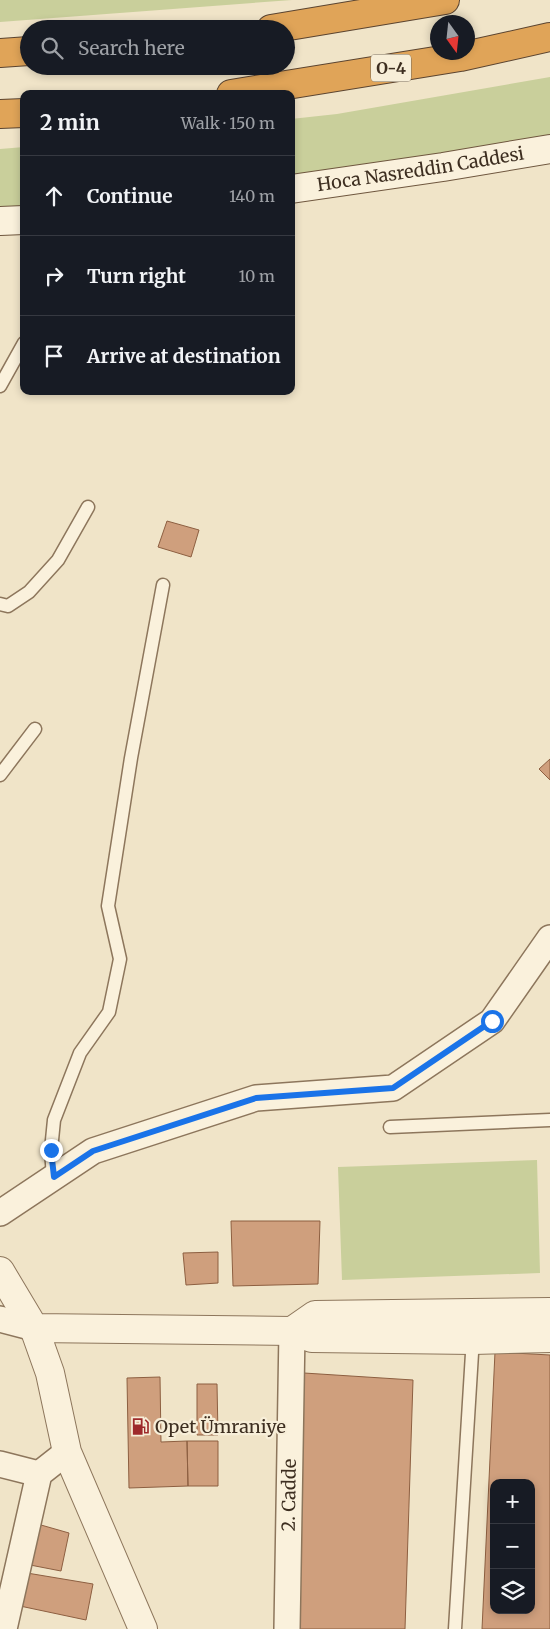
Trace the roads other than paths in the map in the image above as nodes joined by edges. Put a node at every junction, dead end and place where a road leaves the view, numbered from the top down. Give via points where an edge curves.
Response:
1 (445, 0) edge
2 (295, 25) edge
3 (550, 37) edge
4 (20, 52) edge
5 (0, 53) edge
6 (256, 90) edge
7 (20, 113) edge
8 (0, 114) edge
9 (550, 149) edge
10 (295, 188) edge
11 (20, 220) edge
12 (0, 222) edge
13 (20, 350) edge
14 (0, 386) edge
15 (88, 507) dead end
16 (163, 585) dead end
17 (0, 604) edge
18 (34, 729) dead end
19 (0, 775) edge
20 (550, 938) edge
21 (550, 1120) edge
22 (390, 1127) dead end
23 (54, 1177) junction
24 (0, 1213) edge
25 (0, 1271) edge
26 (550, 1312) edge
27 (0, 1319) edge
28 (473, 1327) junction
29 (34, 1328) junction
30 (292, 1331) junction
31 (550, 1338) edge
32 (67, 1452) junction
33 (0, 1464) edge
34 (39, 1474) junction
35 (6, 1589) edge
36 (4, 1629) edge
37 (143, 1629) edge
38 (287, 1629) edge
39 (455, 1629) edge

1 - 2 highway
3 - 6 highway, O-4 via 460,57
4 - 5 highway
7 - 8 highway
9 - 10 street, Hoca Nasreddin Caddesi
11 - 12 street
13 - 14 lane
15 - 17 lane via 58,560 29,592 8,606
16 - 23 lane via 108,906 120,959 109,1012 80,1053 54,1120 51,1150
18 - 19 lane
20 - 23 street via 492,1021 393,1088 256,1098 93,1151
21 - 22 lane
23 - 24 street
25 - 29 street
26 - 28 street
27 - 29 street
28 - 30 street via 315,1315
28 - 31 street
28 - 39 lane
29 - 30 street
29 - 32 street via 50,1373
30 - 38 street, 2. Cadde
32 - 34 street
32 - 37 street
33 - 34 street
34 - 35 street
35 - 36 street

